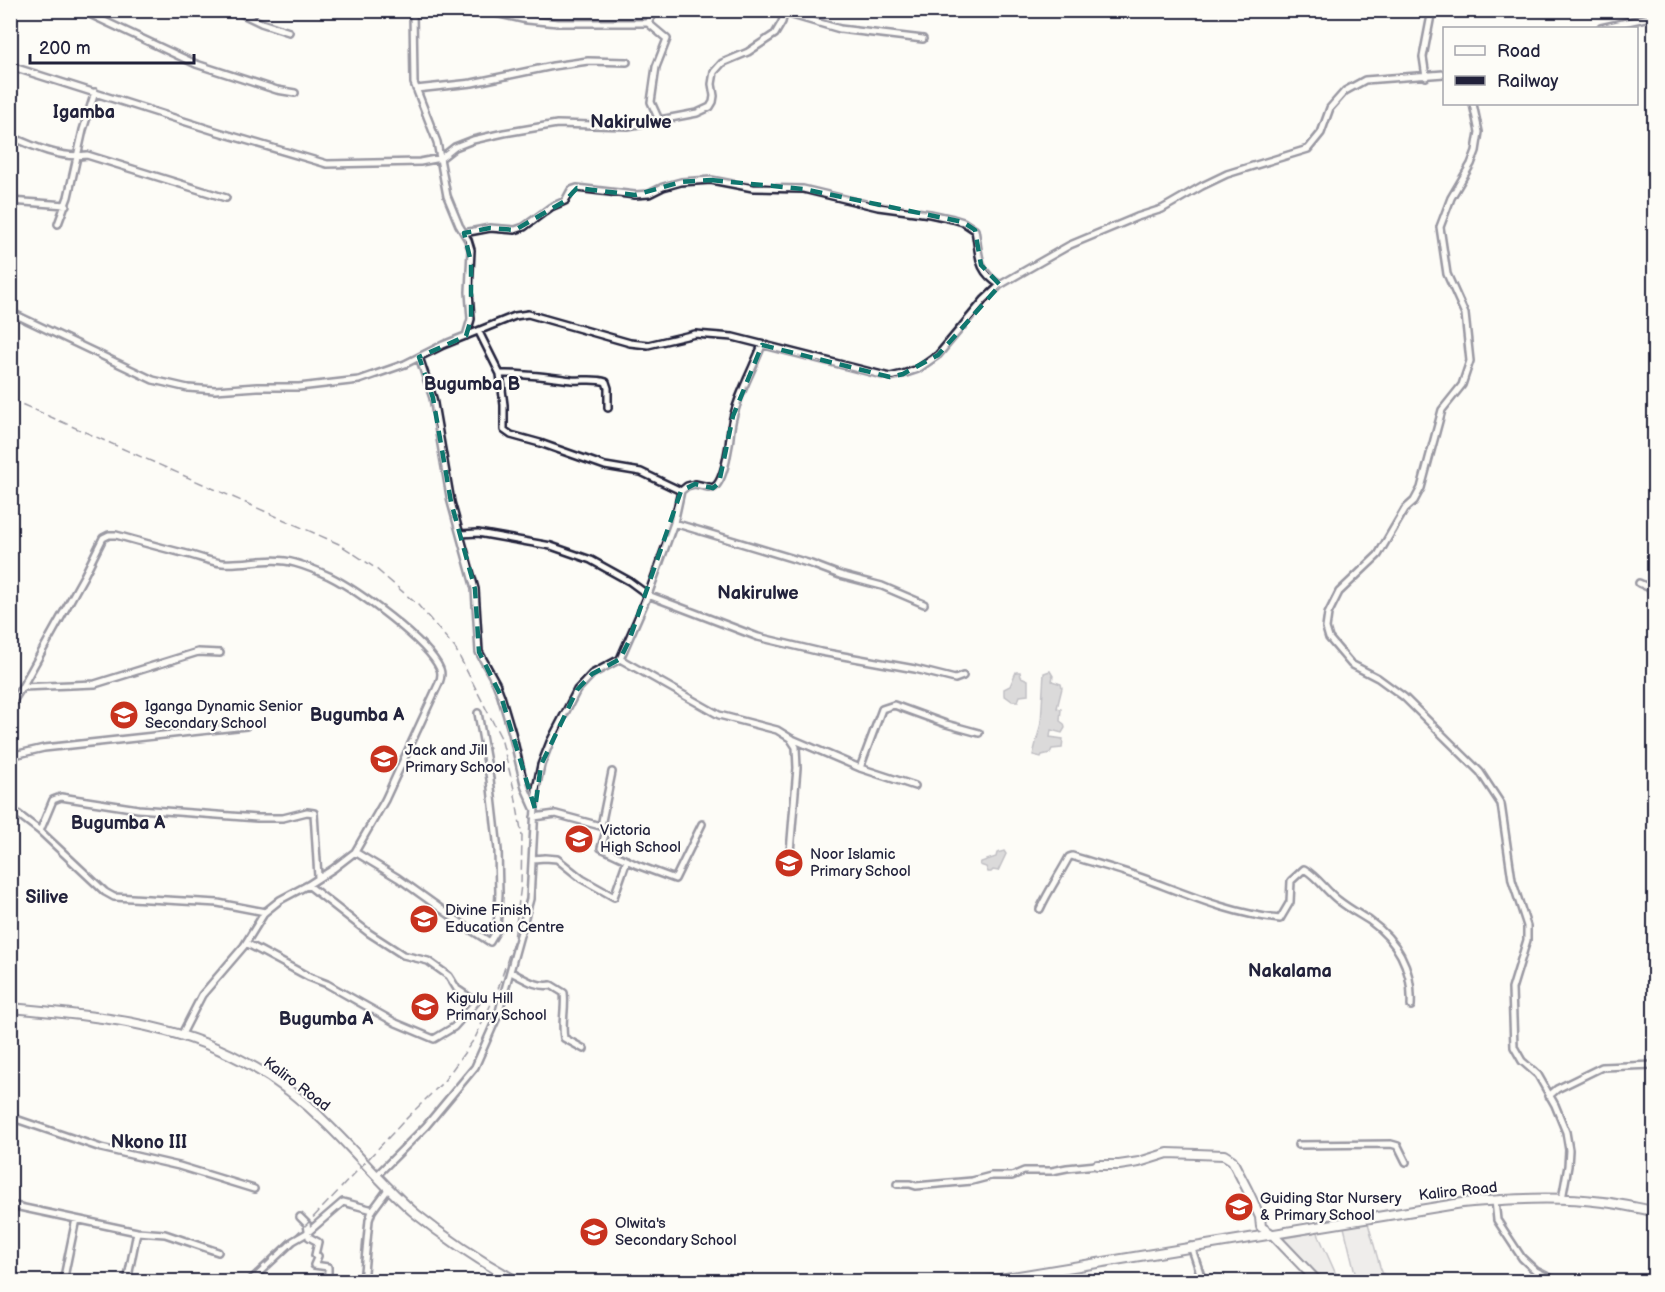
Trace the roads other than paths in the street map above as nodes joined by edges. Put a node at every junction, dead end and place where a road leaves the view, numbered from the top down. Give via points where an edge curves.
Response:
1 (81, 10) edge
2 (234, 10) edge
3 (413, 10) edge
4 (483, 10) edge
5 (655, 10) edge
6 (787, 10) edge
7 (1432, 10) edge
8 (1654, 16) edge
9 (648, 24) junction
10 (1605, 27) edge
11 (289, 32) dead end
12 (923, 39) dead end
13 (627, 62) dead end
14 (10, 66) edge
15 (1443, 74) edge
16 (1426, 76) junction
17 (416, 89) junction
18 (95, 92) junction
19 (295, 93) dead end
20 (1473, 105) edge
21 (659, 120) junction
22 (10, 136) edge
23 (437, 142) junction
24 (455, 147) junction
25 (76, 157) junction
26 (441, 158) junction
27 (226, 198) dead end
28 (10, 201) edge
29 (66, 205) junction
30 (58, 224) dead end
31 (464, 233) junction
32 (1000, 285) junction
33 (10, 312) edge
34 (479, 332) junction
35 (466, 336) junction
36 (762, 345) junction
37 (418, 357) junction
38 (500, 374) junction
39 (608, 408) dead end
40 (681, 491) junction
41 (674, 523) junction
42 (460, 534) junction
43 (1639, 583) dead end
44 (1654, 590) edge
45 (648, 595) junction
46 (924, 604) dead end
47 (220, 653) dead end
48 (620, 659) junction
49 (963, 676) dead end
50 (22, 687) junction
51 (10, 706) edge
52 (478, 713) dead end
53 (246, 726) dead end
54 (979, 733) dead end
55 (790, 738) junction
56 (10, 756) edge
57 (860, 768) junction
58 (612, 772) dead end
59 (915, 786) dead end
60 (10, 808) edge
61 (535, 809) junction
62 (534, 818) junction
63 (702, 824) dead end
64 (601, 826) junction
65 (39, 831) junction
66 (354, 852) junction
67 (790, 852) dead end
68 (533, 859) junction
69 (627, 860) junction
70 (318, 877) junction
71 (309, 885) junction
72 (1040, 909) dead end
73 (265, 912) junction
74 (246, 943) junction
75 (511, 972) junction
76 (1411, 1006) dead end
77 (10, 1008) edge
78 (182, 1034) junction
79 (584, 1049) dead end
80 (1654, 1065) edge
81 (1549, 1096) junction
82 (10, 1117) edge
83 (1298, 1145) dead end
84 (1406, 1162) dead end
85 (1097, 1165) joint
86 (376, 1176) junction
87 (897, 1184) dead end
88 (388, 1188) junction
89 (254, 1189) dead end
90 (1562, 1199) junction
91 (1495, 1200) junction
92 (10, 1205) edge
93 (373, 1209) junction
94 (1654, 1210) edge
95 (300, 1217) dead end
96 (76, 1219) junction
97 (137, 1232) junction
98 (307, 1233) junction
99 (1272, 1234) junction
100 (1191, 1246) junction
101 (219, 1252) dead end
102 (513, 1280) edge
103 (63, 1281) edge
104 (127, 1281) edge
105 (249, 1281) edge
106 (328, 1281) edge
107 (363, 1281) edge
108 (982, 1281) edge
109 (1203, 1281) edge
110 (1318, 1281) edge
111 (1558, 1281) edge

1 - 19 street via 196,64
2 - 11 street
3 - 17 street
4 - 9 street via 558,23
5 - 9 street
6 - 12 street via 792,15 840,29
6 - 21 street via 775,34 722,63 714,72 710,107
7 - 16 street via 1423,57
8 - 10 street
9 - 21 street via 667,39 656,67 651,102
13 - 17 street via 576,63 472,83
14 - 18 street
15 - 16 street
16 - 32 street via 1365,80 1336,100 1321,133 1308,149 1227,174 1162,209 1070,245
17 - 23 street
18 - 25 street
18 - 26 street via 327,164 391,164
20 - 81 street via 1479,132 1476,151 1440,227 1447,274 1465,314 1470,361 1462,385 1442,410 1414,501 1405,509 1378,555 1339,592 1326,628 1329,638 1351,664 1404,697 1480,772 1501,804 1512,880 1527,926 1527,940 1512,988 1514,1047 1522,1061 1538,1075
21 - 24 street via 627,126 557,124 485,136
22 - 25 street
23 - 24 street via 442,147
23 - 26 street
24 - 26 street
25 - 27 street via 87,155
25 - 29 street
26 - 31 street via 447,196
28 - 29 street
29 - 30 street
31 - 32 street via 524,227 565,201 571,190 577,188 634,195 649,194 681,182 711,180 753,188 803,189 963,222 975,230 981,265 988,277
31 - 35 street via 471,262 471,319
32 - 36 street via 938,355 903,374 890,377
33 - 37 street via 153,380 188,388 299,387 359,380
34 - 35 street
34 - 36 street via 528,314 630,343 648,345 695,334 733,337
34 - 38 street
35 - 37 street
36 - 40 street via 734,416 719,483 713,488 695,484
37 - 42 street via 433,398 445,475
38 - 39 street via 606,382
38 - 40 street via 504,430 511,435 605,466 641,472
40 - 41 street
41 - 45 street
41 - 46 street via 882,586
42 - 45 street via 478,533 550,546 591,560
42 - 61 street via 475,589 479,652 496,682 525,788
43 - 44 street
45 - 48 street
45 - 49 street via 758,637 955,679
47 - 50 street via 198,652 95,684
48 - 55 street via 719,715 777,730
48 - 61 street via 592,674 577,690 541,765
50 - 51 street
50 - 66 street via 103,538 109,535 223,563 273,559 293,562 330,577 408,632 430,654 441,676 385,800
52 - 66 street via 498,850 497,930 490,942
53 - 56 street via 44,748
54 - 57 street via 894,705 882,709
55 - 57 street
55 - 67 street via 796,747 797,768
57 - 59 street
58 - 64 street
60 - 65 street
61 - 62 street
62 - 64 street via 556,814
62 - 68 street
63 - 69 street via 675,879
64 - 69 street via 606,831 601,848
65 - 70 street via 53,800 61,796 138,809 256,818 314,813
65 - 73 street via 114,897 219,903
66 - 70 street
68 - 69 street via 557,859 614,897
68 - 75 street via 530,899
70 - 71 street
71 - 73 street
71 - 74 street via 403,955 428,961 476,1002 454,1027 434,1039 396,1023
72 - 76 street via 1069,856 1250,916 1280,919 1290,902 1292,881 1304,869 1395,945 1402,954 1411,986
73 - 74 street
74 - 78 street via 202,995
75 - 79 street via 564,993 564,1038
75 - 86 street via 498,1015 475,1067 426,1126
77 - 78 main road, Kaliro Road via 126,1021
78 - 86 main road, Kaliro Road via 243,1061 288,1092 325,1122
80 - 81 street via 1602,1067
81 - 90 street via 1566,1132 1569,1150
82 - 89 street via 100,1148
83 - 84 street via 1391,1144 1398,1146
85 - 87 street via 1024,1171 972,1181
85 - 99 main road via 1129,1163 1168,1153 1224,1155 1232,1160 1247,1189 1261,1227
86 - 88 main road, Kaliro Road
88 - 93 street
88 - 102 main road, Kaliro Road via 458,1246
90 - 91 main road, Kaliro Road
90 - 94 main road, Kaliro Road
91 - 99 main road, Kaliro Road
91 - 111 street via 1497,1220 1522,1258
92 - 96 street
93 - 98 street via 343,1202
93 - 107 street
95 - 98 street via 307,1224
96 - 97 street
96 - 103 street
97 - 101 street via 165,1234
97 - 104 street
98 - 105 street
98 - 106 street via 318,1242 314,1265 328,1267
99 - 100 main road, Kaliro Road
99 - 110 main road
100 - 108 main road, Kaliro Road
100 - 109 street

